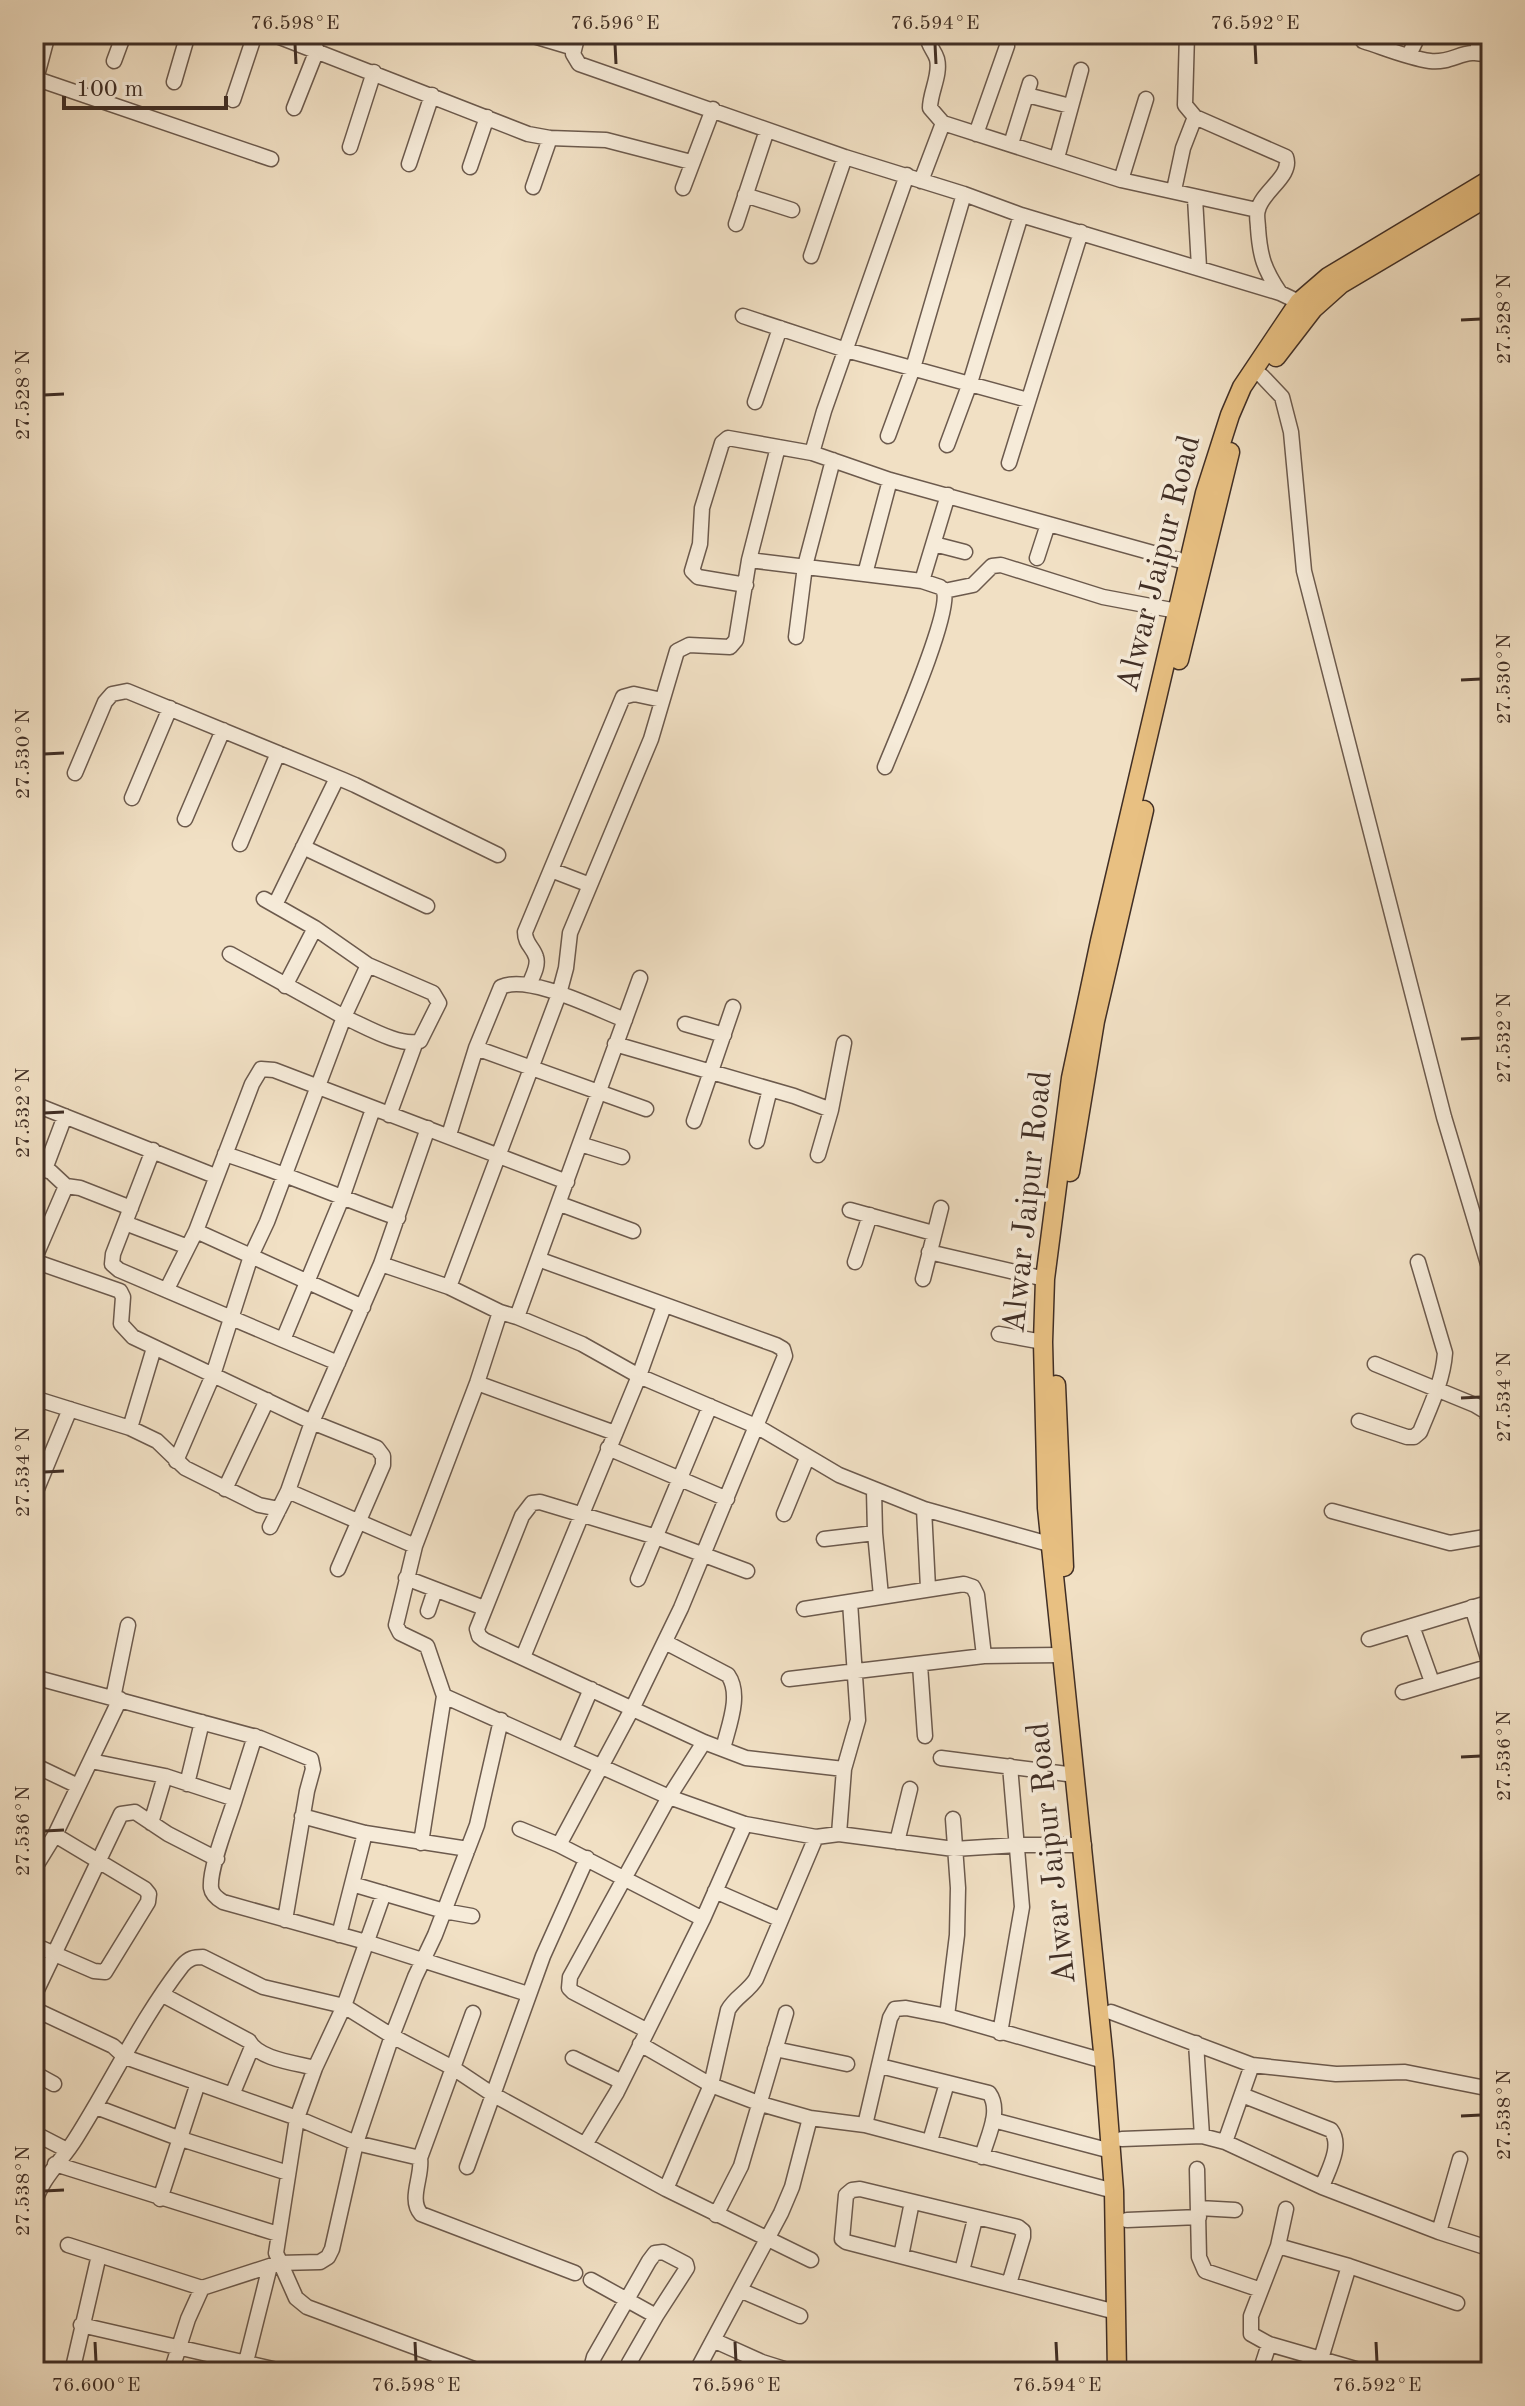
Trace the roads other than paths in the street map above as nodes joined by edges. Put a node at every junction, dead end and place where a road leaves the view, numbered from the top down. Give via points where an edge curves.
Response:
1 (48, 34) edge
2 (124, 34) edge
3 (188, 34) edge
4 (255, 34) edge
5 (272, 34) edge
6 (527, 34) edge
7 (928, 34) edge
8 (1187, 34) edge
9 (1419, 34) edge
10 (1483, 34) edge
11 (576, 41) edge
12 (1363, 41) dead end
13 (1007, 46) dead end
14 (317, 50) junction
15 (1476, 52) junction
16 (1409, 55) junction
17 (1491, 57) edge
18 (114, 61) dead end
19 (1081, 70) dead end
20 (374, 72) junction
21 (174, 82) dead end
22 (35, 83) edge
23 (432, 95) junction
24 (1146, 99) dead end
25 (233, 100) dead end
26 (1070, 106) junction
27 (294, 108) dead end
28 (713, 109) junction
29 (487, 117) junction
30 (1195, 117) junction
31 (943, 123) junction
32 (767, 130) junction
33 (976, 134) junction
34 (550, 138) junction
35 (1011, 144) junction
36 (350, 147) dead end
37 (845, 157) junction
38 (1057, 158) junction
39 (271, 159) dead end
40 (691, 162) junction
41 (409, 164) dead end
42 (470, 167) dead end
43 (907, 175) junction
44 (1491, 179) edge
45 (1121, 180) junction
46 (921, 181) junction
47 (533, 187) dead end
48 (683, 188) dead end
49 (1174, 190) junction
50 (964, 194) junction
51 (745, 195) junction
52 (1491, 195) edge
53 (1195, 198) junction
54 (792, 210) dead end
55 (1257, 210) junction
56 (1021, 215) junction
57 (736, 224) dead end
58 (1081, 232) junction
59 (811, 256) dead end
60 (1199, 267) junction
61 (1280, 293) junction
62 (1306, 306) junction
63 (743, 316) dead end
64 (780, 328) junction
65 (846, 350) junction
66 (913, 368) junction
67 (1262, 376) junction
68 (970, 383) junction
69 (1028, 400) junction
70 (755, 402) dead end
71 (888, 436) dead end
72 (947, 445) dead end
73 (778, 447) junction
74 (812, 453) junction
75 (833, 460) junction
76 (1009, 463) dead end
77 (890, 480) junction
78 (948, 495) junction
79 (1048, 524) junction
80 (934, 544) junction
81 (965, 552) dead end
82 (1037, 558) dead end
83 (749, 560) junction
84 (1189, 563) junction
85 (805, 566) junction
86 (865, 574) junction
87 (922, 581) junction
88 (746, 585) junction
89 (944, 591) junction
90 (1185, 600) junction
91 (796, 637) dead end
92 (662, 700) junction
93 (170, 708) junction
94 (223, 730) junction
95 (278, 753) junction
96 (885, 767) dead end
97 (75, 773) dead end
98 (341, 779) junction
99 (132, 798) dead end
100 (185, 819) dead end
101 (240, 844) dead end
102 (303, 847) junction
103 (498, 855) dead end
104 (551, 870) junction
105 (590, 885) junction
106 (427, 906) dead end
107 (315, 928) junction
108 (230, 954) dead end
109 (368, 965) junction
110 (640, 978) dead end
111 (529, 985) junction
112 (285, 986) junction
113 (559, 994) junction
114 (733, 1007) dead end
115 (344, 1017) junction
116 (625, 1020) junction
117 (685, 1024) dead end
118 (724, 1035) junction
119 (844, 1043) dead end
120 (415, 1044) junction
121 (615, 1044) junction
122 (476, 1048) junction
123 (530, 1067) junction
124 (711, 1073) junction
125 (317, 1088) junction
126 (770, 1089) junction
127 (597, 1091) junction
128 (34, 1104) edge
129 (373, 1109) junction
130 (646, 1109) dead end
131 (831, 1110) junction
132 (389, 1115) junction
133 (65, 1116) junction
134 (694, 1121) dead end
135 (428, 1128) junction
136 (449, 1135) junction
137 (757, 1141) dead end
138 (580, 1144) junction
139 (153, 1150) junction
140 (225, 1154) junction
141 (818, 1155) dead end
142 (498, 1156) junction
143 (622, 1157) dead end
144 (39, 1168) edge
145 (285, 1173) junction
146 (215, 1176) junction
147 (567, 1182) junction
148 (66, 1186) junction
149 (342, 1198) junction
150 (560, 1204) junction
151 (941, 1208) dead end
152 (850, 1210) dead end
153 (870, 1215) junction
154 (128, 1216) junction
155 (398, 1218) junction
156 (196, 1231) junction
157 (633, 1231) dead end
158 (933, 1233) junction
159 (188, 1247) junction
160 (929, 1252) junction
161 (251, 1256) junction
162 (538, 1259) junction
163 (34, 1261) edge
164 (855, 1262) dead end
165 (1418, 1262) dead end
166 (381, 1264) junction
167 (1491, 1274) edge
168 (923, 1279) dead end
169 (1045, 1279) junction
170 (305, 1281) junction
171 (449, 1287) junction
172 (167, 1289) junction
173 (664, 1306) junction
174 (363, 1307) junction
175 (500, 1312) junction
176 (517, 1317) junction
177 (230, 1319) junction
178 (999, 1334) dead end
179 (283, 1340) junction
180 (1043, 1342) junction
181 (154, 1348) junction
182 (338, 1363) junction
183 (1375, 1364) dead end
184 (213, 1375) junction
185 (639, 1376) junction
186 (477, 1383) junction
187 (1437, 1389) junction
188 (34, 1398) edge
189 (267, 1400) junction
190 (710, 1406) junction
191 (70, 1409) junction
192 (1359, 1421) dead end
193 (312, 1422) junction
194 (1491, 1422) edge
195 (758, 1427) junction
196 (130, 1428) junction
197 (615, 1433) junction
198 (608, 1448) junction
199 (807, 1458) junction
200 (176, 1461) junction
201 (680, 1480) junction
202 (225, 1489) junction
203 (874, 1490) junction
204 (288, 1491) junction
205 (34, 1496) edge
206 (727, 1499) junction
207 (279, 1509) junction
208 (924, 1509) junction
209 (1332, 1511) dead end
210 (784, 1514) dead end
211 (582, 1515) junction
212 (360, 1522) junction
213 (270, 1527) dead end
214 (875, 1533) junction
215 (1491, 1536) edge
216 (656, 1537) junction
217 (824, 1539) dead end
218 (1049, 1544) junction
219 (415, 1546) junction
220 (703, 1555) junction
221 (338, 1569) dead end
222 (747, 1571) dead end
223 (406, 1578) junction
224 (638, 1579) dead end
225 (928, 1588) junction
226 (435, 1590) junction
227 (881, 1596) junction
228 (850, 1602) junction
229 (1491, 1602) edge
230 (1472, 1607) junction
231 (484, 1608) junction
232 (804, 1609) dead end
233 (428, 1611) dead end
234 (128, 1625) dead end
235 (1412, 1626) junction
236 (1369, 1639) dead end
237 (665, 1642) junction
238 (1061, 1655) junction
239 (984, 1656) junction
240 (523, 1657) junction
241 (920, 1665) junction
242 (1491, 1667) edge
243 (854, 1673) junction
244 (34, 1677) edge
245 (789, 1679) dead end
246 (1432, 1682) junction
247 (591, 1689) junction
248 (1403, 1692) dead end
249 (444, 1696) junction
250 (116, 1699) junction
251 (632, 1709) junction
252 (501, 1720) junction
253 (202, 1722) junction
254 (255, 1736) junction
255 (925, 1736) dead end
256 (704, 1742) junction
257 (565, 1749) junction
258 (723, 1749) junction
259 (941, 1758) dead end
260 (91, 1761) junction
261 (34, 1765) edge
262 (1010, 1766) junction
263 (601, 1767) junction
264 (844, 1769) junction
265 (1075, 1775) junction
266 (165, 1776) junction
267 (187, 1784) junction
268 (78, 1786) junction
269 (910, 1789) dead end
270 (669, 1797) junction
271 (235, 1799) junction
272 (302, 1816) junction
273 (953, 1819) dead end
274 (151, 1823) junction
275 (745, 1824) junction
276 (520, 1829) dead end
277 (365, 1833) junction
278 (839, 1834) junction
279 (55, 1835) junction
280 (816, 1837) junction
281 (897, 1842) junction
282 (421, 1843) junction
283 (559, 1845) junction
284 (1017, 1845) junction
285 (1084, 1845) junction
286 (468, 1849) junction
287 (954, 1849) junction
288 (587, 1858) junction
289 (217, 1859) junction
290 (100, 1862) junction
291 (34, 1869) edge
292 (623, 1880) junction
293 (352, 1884) junction
294 (715, 1891) junction
295 (384, 1893) junction
296 (444, 1911) junction
297 (472, 1916) dead end
298 (703, 1919) junction
299 (779, 1919) junction
300 (285, 1920) junction
301 (339, 1935) junction
302 (366, 1942) junction
303 (34, 1945) edge
304 (55, 1955) junction
305 (423, 1960) junction
306 (528, 1994) junction
307 (163, 1995) junction
308 (34, 1996) edge
309 (344, 2006) junction
310 (34, 2009) edge
311 (1111, 2012) junction
312 (473, 2013) dead end
313 (786, 2013) dead end
314 (947, 2016) junction
315 (1000, 2033) junction
316 (392, 2036) junction
317 (643, 2037) junction
318 (1196, 2043) junction
319 (252, 2047) junction
320 (775, 2049) junction
321 (125, 2057) junction
322 (573, 2058) dead end
323 (1104, 2061) junction
324 (847, 2064) dead end
325 (1252, 2065) junction
326 (880, 2066) junction
327 (315, 2068) junction
328 (453, 2068) junction
329 (34, 2073) edge
330 (622, 2082) junction
331 (198, 2083) junction
332 (947, 2083) junction
333 (54, 2084) dead end
334 (711, 2085) junction
335 (1491, 2089) edge
336 (492, 2094) junction
337 (232, 2095) junction
338 (1242, 2095) junction
339 (761, 2104) junction
340 (96, 2107) junction
341 (297, 2118) junction
342 (810, 2118) junction
343 (993, 2120) junction
344 (865, 2125) junction
345 (34, 2133) edge
346 (1202, 2136) junction
347 (178, 2138) junction
348 (930, 2141) junction
349 (1225, 2142) junction
350 (356, 2143) junction
351 (586, 2143) junction
352 (1117, 2145) junction
353 (67, 2150) junction
354 (982, 2157) junction
355 (420, 2158) junction
356 (1460, 2159) dead end
357 (55, 2164) junction
358 (467, 2167) dead end
359 (1197, 2169) dead end
360 (288, 2173) junction
361 (1322, 2187) junction
362 (666, 2189) junction
363 (1114, 2191) junction
364 (35, 2198) edge
365 (160, 2199) junction
366 (912, 2202) junction
367 (1286, 2209) dead end
368 (1235, 2210) dead end
369 (1199, 2213) junction
370 (716, 2215) junction
371 (975, 2219) junction
372 (1127, 2220) junction
373 (1439, 2232) junction
374 (278, 2234) junction
375 (769, 2237) junction
376 (68, 2245) dead end
377 (1278, 2246) junction
378 (1491, 2249) edge
379 (99, 2255) junction
380 (901, 2256) junction
381 (811, 2260) dead end
382 (274, 2265) junction
383 (1349, 2266) junction
384 (962, 2271) junction
385 (575, 2273) dead end
386 (591, 2280) dead end
387 (1009, 2284) junction
388 (202, 2288) junction
389 (1261, 2290) junction
390 (742, 2291) junction
391 (626, 2300) junction
392 (1457, 2303) dead end
393 (1116, 2312) junction
394 (656, 2316) junction
395 (800, 2316) dead end
396 (81, 2325) junction
397 (713, 2340) junction
398 (1269, 2344) junction
399 (179, 2346) junction
400 (246, 2362) junction
401 (1318, 2365) edge
402 (34, 2367) edge
403 (760, 2367) edge
404 (56, 2372) edge
405 (72, 2372) edge
406 (171, 2372) edge
407 (286, 2372) edge
408 (482, 2372) edge
409 (590, 2372) edge
410 (627, 2372) edge
411 (696, 2372) edge
412 (794, 2372) edge
413 (1117, 2372) edge
414 (1128, 2372) edge
415 (1260, 2372) edge
416 (1366, 2372) edge

1 - 22 street
2 - 18 street
3 - 21 street
4 - 25 street
5 - 14 street
6 - 11 street
7 - 31 street via 937,58 930,108
8 - 30 street via 1184,99
9 - 16 street
10 - 15 street
11 - 28 street via 579,64
12 - 16 street
13 - 33 street
14 - 20 street
14 - 27 street
15 - 16 street via 1443,61
15 - 17 street
19 - 26 street
20 - 23 street
20 - 36 street
22 - 39 street
23 - 29 street
23 - 41 street
24 - 45 street
26 - 35 street via 1029,89
26 - 38 street
28 - 32 street
28 - 40 street
29 - 34 street
29 - 42 street
30 - 49 street
30 - 55 street via 1286,157 1287,169
31 - 33 street
31 - 46 street
32 - 37 street
32 - 51 street
33 - 35 street
34 - 40 street via 606,140
34 - 47 street
35 - 38 street
37 - 43 street
37 - 59 street
38 - 45 street
40 - 48 street
43 - 46 street
43 - 65 street
44 - 62 main road, Alwar Jaipur Road via 1328,277
45 - 49 street
46 - 50 street
49 - 53 street
50 - 56 street
50 - 66 street
51 - 54 street
51 - 57 street
52 - 62 main road, Alwar Jaipur Road
53 - 55 street
53 - 60 street
55 - 61 street via 1264,268
56 - 58 street
56 - 68 street
58 - 60 street
58 - 69 street
60 - 61 street
61 - 62 street
62 - 67 main road, Alwar Jaipur Road
62 - 84 main road, Alwar Jaipur Road via 1262,354 1242,387 1205,493
63 - 64 street
64 - 65 street
64 - 70 street
65 - 66 street
65 - 74 street
66 - 68 street
66 - 71 street
67 - 90 main road, Alwar Jaipur Road via 1229,456
67 - 167 street via 1282,397 1291,432 1304,571 1444,1117
68 - 69 street
68 - 72 street
69 - 76 street
73 - 74 street
73 - 83 street
73 - 88 street via 728,438 702,508 693,574
74 - 75 street
75 - 77 street
75 - 85 street
77 - 78 street
77 - 86 street
78 - 79 street
78 - 80 street
79 - 82 street
79 - 84 street
80 - 81 street
80 - 87 street
83 - 85 street
83 - 88 street
84 - 90 main road, Alwar Jaipur Road
85 - 86 street
85 - 91 street
86 - 87 street
87 - 89 street
88 - 92 street via 736,640 723,648 683,645
89 - 90 street via 973,585 992,566 1001,565 1103,597
89 - 96 street via 931,649
90 - 169 main road, Alwar Jaipur Road via 1077,1049
90 - 311 main road, Alwar Jaipur Road via 1095,1021 1056,1293 1062,1547
92 - 104 street via 623,697
92 - 105 street
93 - 94 street
93 - 97 street via 127,691 112,694
93 - 99 street
94 - 95 street
94 - 100 street
95 - 98 street
95 - 101 street
98 - 102 street via 333,782
98 - 103 street
102 - 106 street
102 - 107 street via 270,902
104 - 105 street
104 - 111 street via 525,932 537,962
105 - 113 street via 570,933
107 - 109 street
107 - 112 street
108 - 112 street
109 - 115 street
109 - 120 street via 438,997
110 - 116 street
111 - 113 street
111 - 122 street via 501,987
112 - 115 street
113 - 116 street
113 - 123 street
114 - 118 street
115 - 120 street
115 - 125 street
116 - 121 street
117 - 118 street
118 - 124 street
119 - 131 street
120 - 132 street
121 - 124 street
121 - 127 street
122 - 123 street
122 - 136 street
123 - 127 street
123 - 142 street
124 - 126 street
124 - 134 street
125 - 129 street
125 - 140 street via 261,1069
125 - 145 street
126 - 131 street
126 - 137 street
127 - 130 street
127 - 138 street
128 - 133 street
129 - 132 street
129 - 149 street
131 - 141 street
132 - 135 street
133 - 139 street
133 - 144 street
135 - 136 street
135 - 155 street
136 - 142 street
138 - 143 street
138 - 147 street
139 - 146 street
139 - 154 street
140 - 145 street
140 - 146 street
142 - 147 street
142 - 171 street
144 - 148 street
145 - 149 street
145 - 161 street
146 - 156 street
147 - 150 street
148 - 154 street via 80,1188
148 - 163 street
149 - 155 street
149 - 170 street
150 - 157 street
150 - 162 street
151 - 158 street
152 - 153 street
153 - 158 street
153 - 164 street
154 - 159 street
154 - 172 street via 112,1264
155 - 166 street
156 - 159 street
156 - 161 street
158 - 160 street
159 - 172 street
160 - 168 street
160 - 169 street
161 - 170 street
161 - 177 street
162 - 173 street
162 - 176 street
163 - 181 street via 120,1291 123,1329
165 - 187 street via 1445,1353
166 - 171 street
166 - 174 street
169 - 180 main road, Alwar Jaipur Road
170 - 174 street
170 - 179 street
171 - 175 street
172 - 177 street
173 - 185 street
173 - 195 street via 783,1349 785,1356
174 - 182 street
175 - 176 street
175 - 186 street
176 - 185 street
177 - 179 street
177 - 184 street
178 - 180 street
179 - 182 street
180 - 218 main road, Alwar Jaipur Road
181 - 184 street
181 - 196 street
182 - 193 street
183 - 187 street
184 - 189 street
184 - 200 street
185 - 190 street
185 - 197 street
186 - 197 street
186 - 219 street
187 - 192 street via 1414,1437
187 - 194 street via 1485,1411
188 - 191 street
189 - 193 street
189 - 202 street
190 - 195 street
190 - 201 street
191 - 196 street
191 - 205 street
193 - 204 street
193 - 212 street via 377,1448 383,1456
195 - 199 street
195 - 206 street
196 - 200 street via 157,1441
197 - 198 street
198 - 201 street
198 - 211 street
199 - 203 street
199 - 210 street
200 - 202 street
201 - 206 street
201 - 216 street
202 - 207 street
203 - 208 street
203 - 214 street
204 - 207 street
204 - 212 street
206 - 220 street
207 - 213 street
208 - 218 street
208 - 225 street
209 - 215 street via 1450,1543
211 - 216 street
211 - 231 street via 532,1503
211 - 240 street
212 - 219 street
212 - 221 street
214 - 217 street
214 - 227 street
216 - 220 street
216 - 224 street
218 - 238 main road, Alwar Jaipur Road
219 - 223 street
220 - 222 street
220 - 237 street
223 - 226 street
223 - 249 street via 397,1630 427,1646
225 - 227 street
225 - 239 street via 973,1587
226 - 231 street
226 - 233 street
227 - 228 street
228 - 232 street
228 - 243 street
229 - 230 street
230 - 235 street
230 - 242 street
231 - 240 street via 479,1636
234 - 250 street
235 - 236 street
235 - 246 street
237 - 251 street
237 - 258 street via 732,1681 734,1703
238 - 239 street
238 - 265 main road, Alwar Jaipur Road
239 - 241 street
240 - 247 street
241 - 243 street
241 - 255 street
242 - 246 street
243 - 245 street
243 - 264 street via 858,1720
244 - 250 street
246 - 248 street
247 - 251 street
247 - 257 street
249 - 252 street
249 - 282 street
250 - 253 street
250 - 260 street
251 - 256 street
251 - 263 street
252 - 257 street
252 - 286 street
253 - 254 street
253 - 267 street
254 - 271 street
254 - 272 street via 311,1759
256 - 258 street
256 - 270 street
257 - 263 street
258 - 264 street via 746,1758
259 - 262 street
260 - 266 street
260 - 268 street
261 - 268 street
262 - 265 street
262 - 284 street
263 - 270 street
263 - 283 street
264 - 278 street
265 - 285 main road, Alwar Jaipur Road
266 - 267 street
266 - 274 street
267 - 271 street
268 - 279 street
269 - 281 street
270 - 275 street
270 - 292 street
271 - 289 street
272 - 277 street
272 - 300 street
273 - 287 street
274 - 289 street
274 - 290 street via 135,1812 121,1814
275 - 280 street
275 - 294 street
276 - 283 street
277 - 282 street
277 - 293 street
278 - 280 street
278 - 281 street
279 - 290 street
279 - 291 street
280 - 299 street
281 - 287 street
282 - 286 street
283 - 288 street
284 - 285 street
284 - 287 street
284 - 315 street via 1021,1917
285 - 323 main road, Alwar Jaipur Road
286 - 296 street
287 - 314 street via 957,1935
288 - 292 street
288 - 306 street
289 - 300 street via 211,1888 215,1898
290 - 304 street
290 - 304 street via 145,1889 148,1902 105,1972
292 - 298 street
292 - 317 street via 570,1977 569,1988
293 - 295 street
293 - 301 street
294 - 298 street
294 - 299 street
295 - 296 street
295 - 302 street
296 - 297 street
296 - 305 street
298 - 317 street
299 - 334 street via 751,1988 728,2010
300 - 301 street
301 - 302 street
302 - 305 street
302 - 309 street
303 - 304 street
304 - 308 street
305 - 306 street
305 - 316 street
306 - 336 street
307 - 309 street via 184,1963 203,1957 263,1987
307 - 319 street
307 - 321 street
309 - 316 street
309 - 327 street
310 - 321 street via 113,2046
311 - 318 street
311 - 352 main road, Alwar Jaipur Road
312 - 328 street
313 - 320 street
314 - 315 street
314 - 326 street via 895,2009
315 - 323 street
316 - 328 street
316 - 350 street
317 - 330 street
317 - 334 street
318 - 325 street
318 - 346 street
319 - 327 street
319 - 337 street
320 - 324 street
320 - 339 street
321 - 331 street
321 - 340 street
322 - 330 street
323 - 352 main road, Alwar Jaipur Road
325 - 335 street via 1336,2074 1405,2072
325 - 338 street
326 - 332 street
326 - 344 street
327 - 341 street
328 - 336 street
328 - 355 street
329 - 333 street
330 - 351 street
331 - 337 street
331 - 347 street
332 - 343 street via 989,2093 995,2100
332 - 348 street
334 - 339 street
334 - 362 street
336 - 351 street
336 - 358 street
337 - 341 street
338 - 349 street
338 - 361 street via 1331,2130 1337,2146
339 - 342 street
339 - 370 street via 741,2166
340 - 347 street
340 - 353 street
341 - 350 street
341 - 360 street
342 - 344 street
342 - 375 street via 792,2187
343 - 352 street
343 - 354 street
344 - 348 street
345 - 353 street
346 - 349 street
346 - 352 street
347 - 360 street
347 - 365 street
348 - 354 street
349 - 361 street
350 - 355 street
350 - 382 street via 328,2257
351 - 362 street
352 - 363 main road, Alwar Jaipur Road
352 - 372 main road, Alwar Jaipur Road
353 - 357 street
354 - 363 street
355 - 385 street via 415,2199 421,2214
356 - 373 street
357 - 364 street
357 - 365 street
359 - 369 street
360 - 374 street
361 - 373 street
362 - 370 street
363 - 393 main road, Alwar Jaipur Road
365 - 374 street
366 - 371 street
366 - 380 street
366 - 380 street via 860,2189 846,2195 842,2239
367 - 377 street
368 - 369 street
369 - 372 street
369 - 389 street via 1199,2257 1205,2271
370 - 375 street
371 - 384 street
371 - 387 street via 1023,2231
372 - 414 main road, Alwar Jaipur Road
373 - 378 street
374 - 382 street
375 - 381 street
375 - 390 street
376 - 379 street
377 - 383 street
377 - 389 street
379 - 388 street
379 - 396 street
380 - 384 street
382 - 388 street
382 - 400 street
382 - 408 street via 307,2307
383 - 392 street
383 - 401 street
384 - 387 street
386 - 391 street
387 - 393 street
388 - 399 street
389 - 398 street via 1249,2328
390 - 395 street
390 - 397 street
391 - 394 street
391 - 394 street via 655,2253 675,2258 687,2268
391 - 409 street
393 - 413 main road, Alwar Jaipur Road
394 - 410 street
396 - 399 street
396 - 405 street
397 - 403 street
397 - 411 street
398 - 401 street
398 - 415 street
399 - 400 street
399 - 406 street
400 - 407 street
401 - 416 street
402 - 404 street
403 - 412 street

